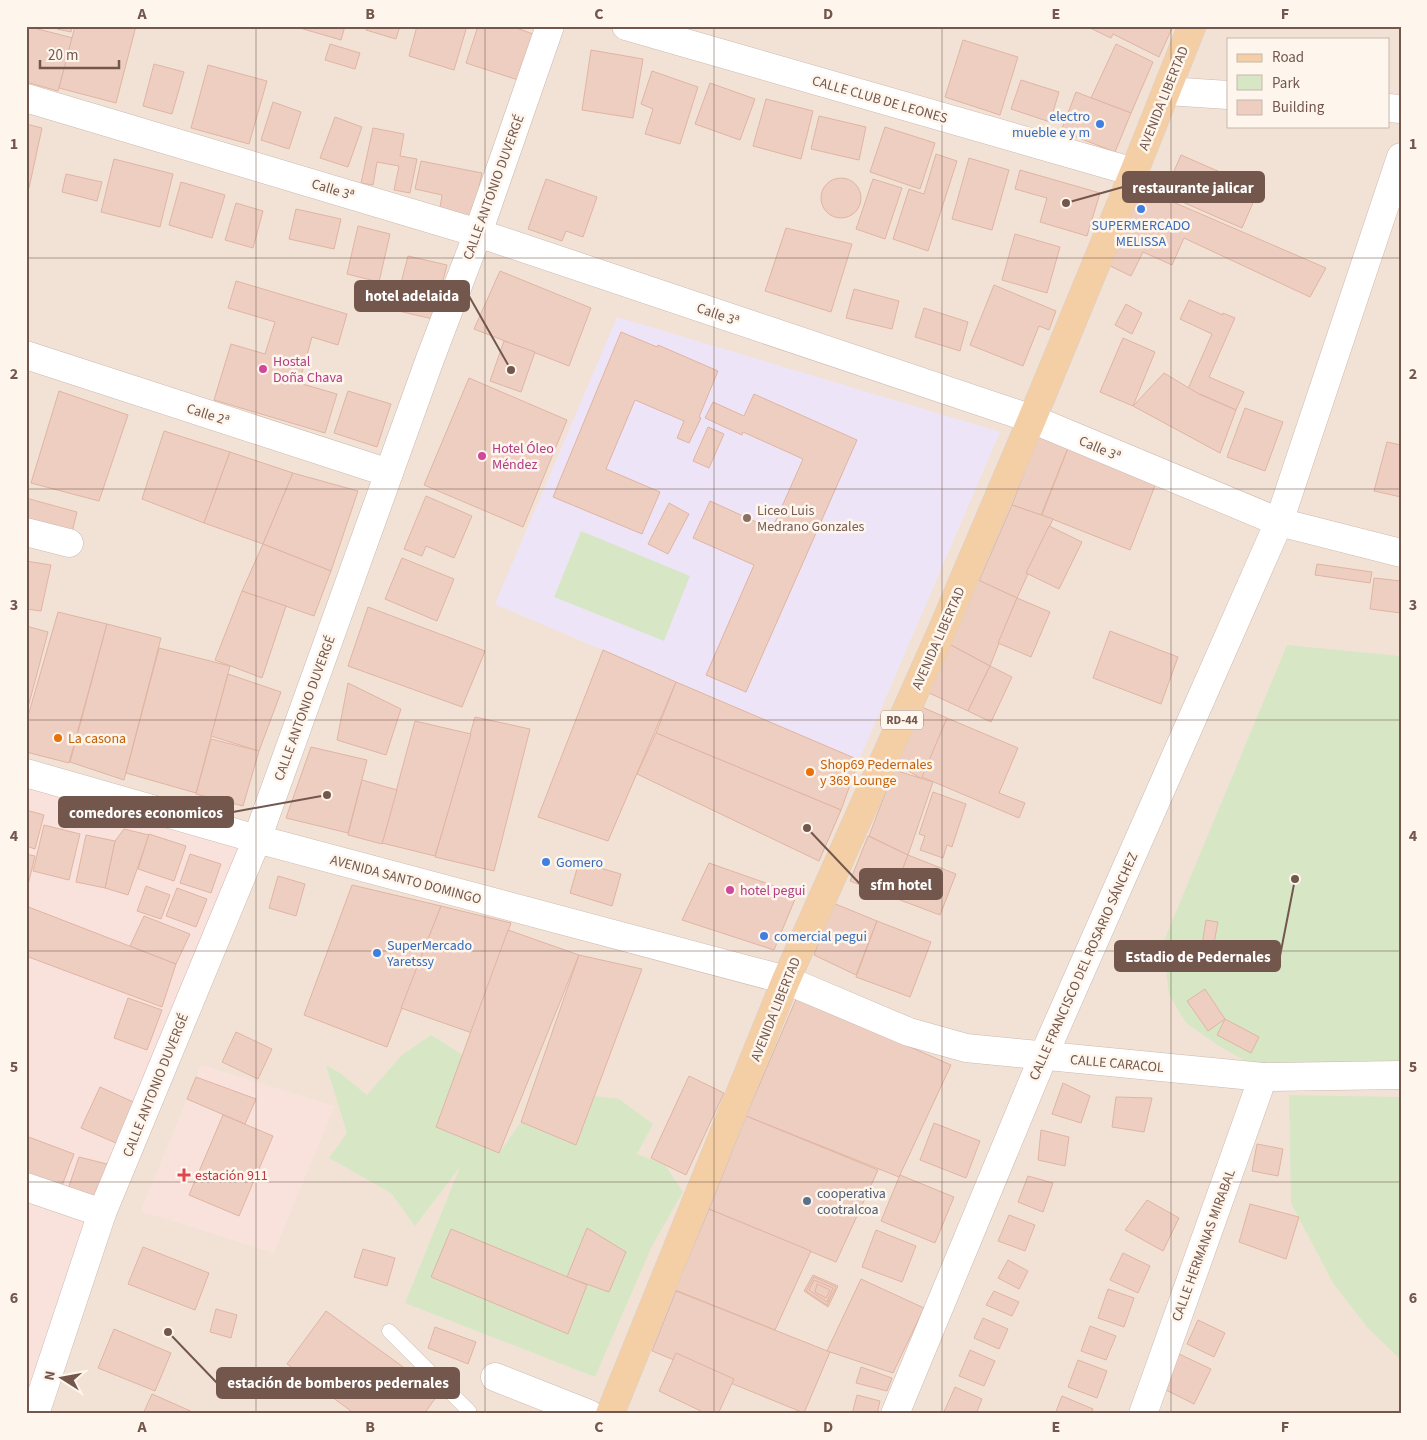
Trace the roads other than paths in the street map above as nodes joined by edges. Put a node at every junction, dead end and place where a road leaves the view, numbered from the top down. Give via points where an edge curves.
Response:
1 (550, 26) edge
2 (626, 26) edge
3 (1192, 26) edge
4 (1167, 90) junction
5 (1227, 95) edge
6 (26, 98) edge
7 (1401, 156) edge
8 (1134, 172) junction
9 (478, 233) junction
10 (26, 355) edge
11 (1032, 419) junction
12 (389, 473) junction
13 (1279, 522) junction
14 (26, 532) edge
15 (69, 543) dead end
16 (1401, 553) edge
17 (26, 773) edge
18 (257, 839) junction
19 (786, 980) junction
20 (1043, 1057) junction
21 (1401, 1074) edge
22 (1263, 1076) junction
23 (26, 1187) edge
24 (102, 1213) junction
25 (390, 1330) dead end
26 (495, 1377) dead end
27 (35, 1414) edge
28 (467, 1414) edge
29 (588, 1414) edge
30 (610, 1414) edge
31 (895, 1414) edge
32 (1143, 1414) edge

1 - 9 street, CALLE ANTONIO DUVERGÉ
2 - 8 street, CALLE CLUB DE LEONES
3 - 4 main road, AVENIDA LIBERTAD / RD-44
4 - 5 street
4 - 8 main road, AVENIDA LIBERTAD / RD-44
6 - 9 street, Calle 3ª
7 - 13 street, CALLE FRANCISCO DEL ROSARIO SÁNCHEZ
8 - 11 main road, AVENIDA LIBERTAD / RD-44
9 - 11 street, Calle 3ª
9 - 12 street, CALLE ANTONIO DUVERGÉ
10 - 12 street, Calle 2ª
11 - 13 street, Calle 3ª
11 - 19 main road, AVENIDA LIBERTAD / RD-44
12 - 18 street, CALLE ANTONIO DUVERGÉ
13 - 16 street, Calle 3ª
13 - 20 street, CALLE FRANCISCO DEL ROSARIO SÁNCHEZ
14 - 15 street
17 - 18 street, AVENIDA SANTO DOMINGO
18 - 19 street, AVENIDA SANTO DOMINGO
18 - 24 street, CALLE ANTONIO DUVERGÉ
19 - 20 street, CALLE CARACOL via 909,1032 966,1048
19 - 30 main road, AVENIDA LIBERTAD / RD-44
20 - 22 street, CALLE CARACOL
20 - 31 street, CALLE FRANCISCO DEL ROSARIO SÁNCHEZ
21 - 22 street, CALLE CARACOL
22 - 32 street, CALLE HERMANAS MIRABAL
23 - 24 street
24 - 27 street, CALLE ANTONIO DUVERGÉ
25 - 28 lane via 469,1410
26 - 29 street

